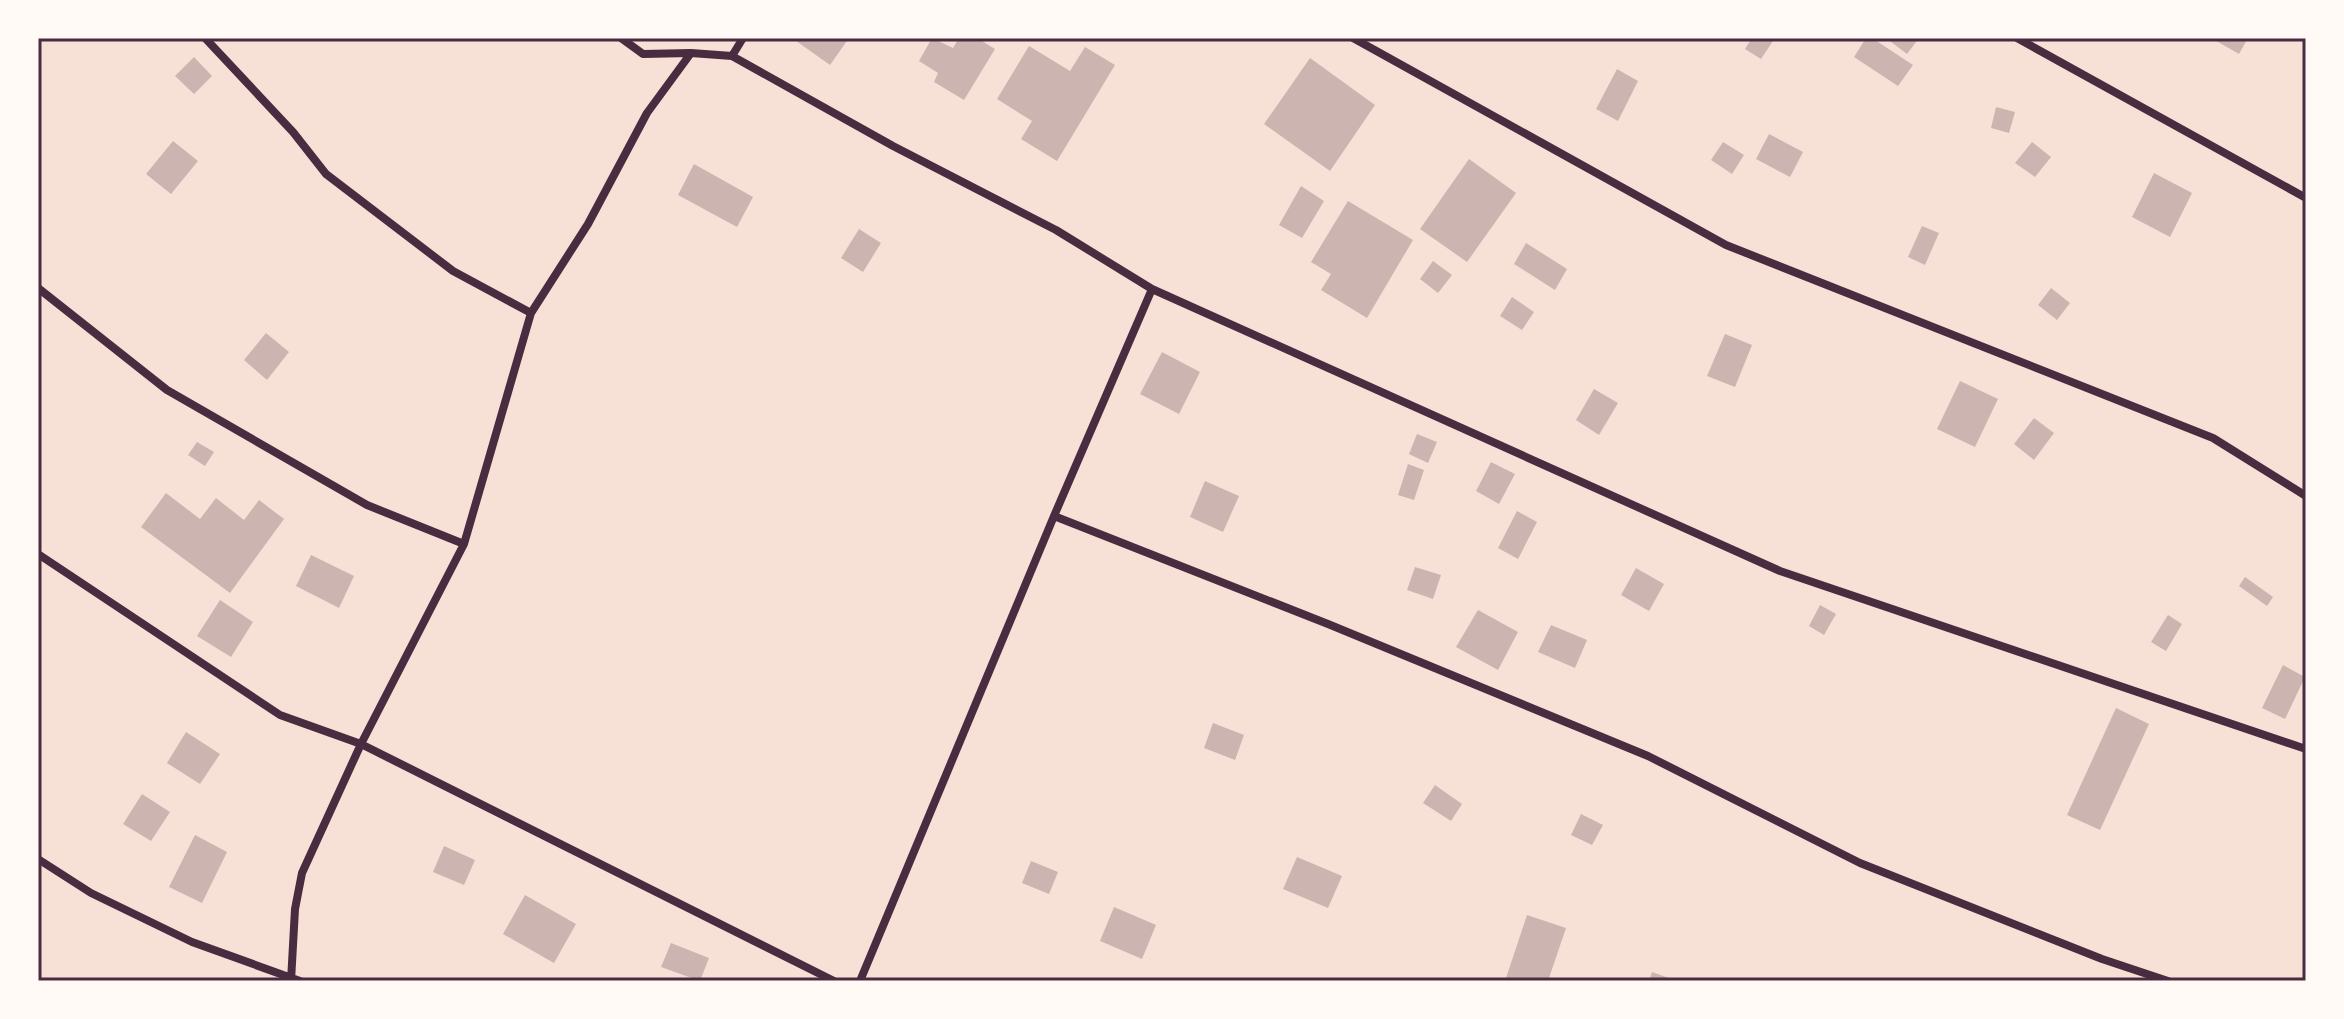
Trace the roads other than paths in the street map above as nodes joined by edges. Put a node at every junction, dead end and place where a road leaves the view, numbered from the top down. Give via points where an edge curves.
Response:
1 (205, 38) edge
2 (621, 38) edge
3 (743, 38) edge
4 (1353, 38) edge
5 (2017, 38) edge
6 (691, 53) junction
7 (732, 56) junction
8 (2306, 198) edge
9 (38, 288) edge
10 (1152, 289) junction
11 (531, 313) junction
12 (2306, 496) edge
13 (1054, 516) junction
14 (464, 544) junction
15 (38, 554) edge
16 (361, 744) junction
17 (2306, 749) edge
18 (38, 859) edge
19 (294, 980) edge
20 (834, 981) edge
21 (860, 981) edge
22 (2168, 981) edge

1 - 11 street via 326,174 453,271
2 - 6 street via 643,54
3 - 7 street
4 - 12 street via 1726,245 2213,438
5 - 8 street
6 - 7 street
6 - 11 street via 647,113 588,224
7 - 10 street via 1056,230
9 - 14 street via 167,390 367,505
10 - 13 street
10 - 17 street via 1780,571
11 - 14 street
13 - 21 street
13 - 22 street via 1648,756 1860,863
14 - 16 street
15 - 16 street via 280,715
16 - 19 street via 302,873 295,909
16 - 20 street
18 - 19 street via 91,893 192,942

